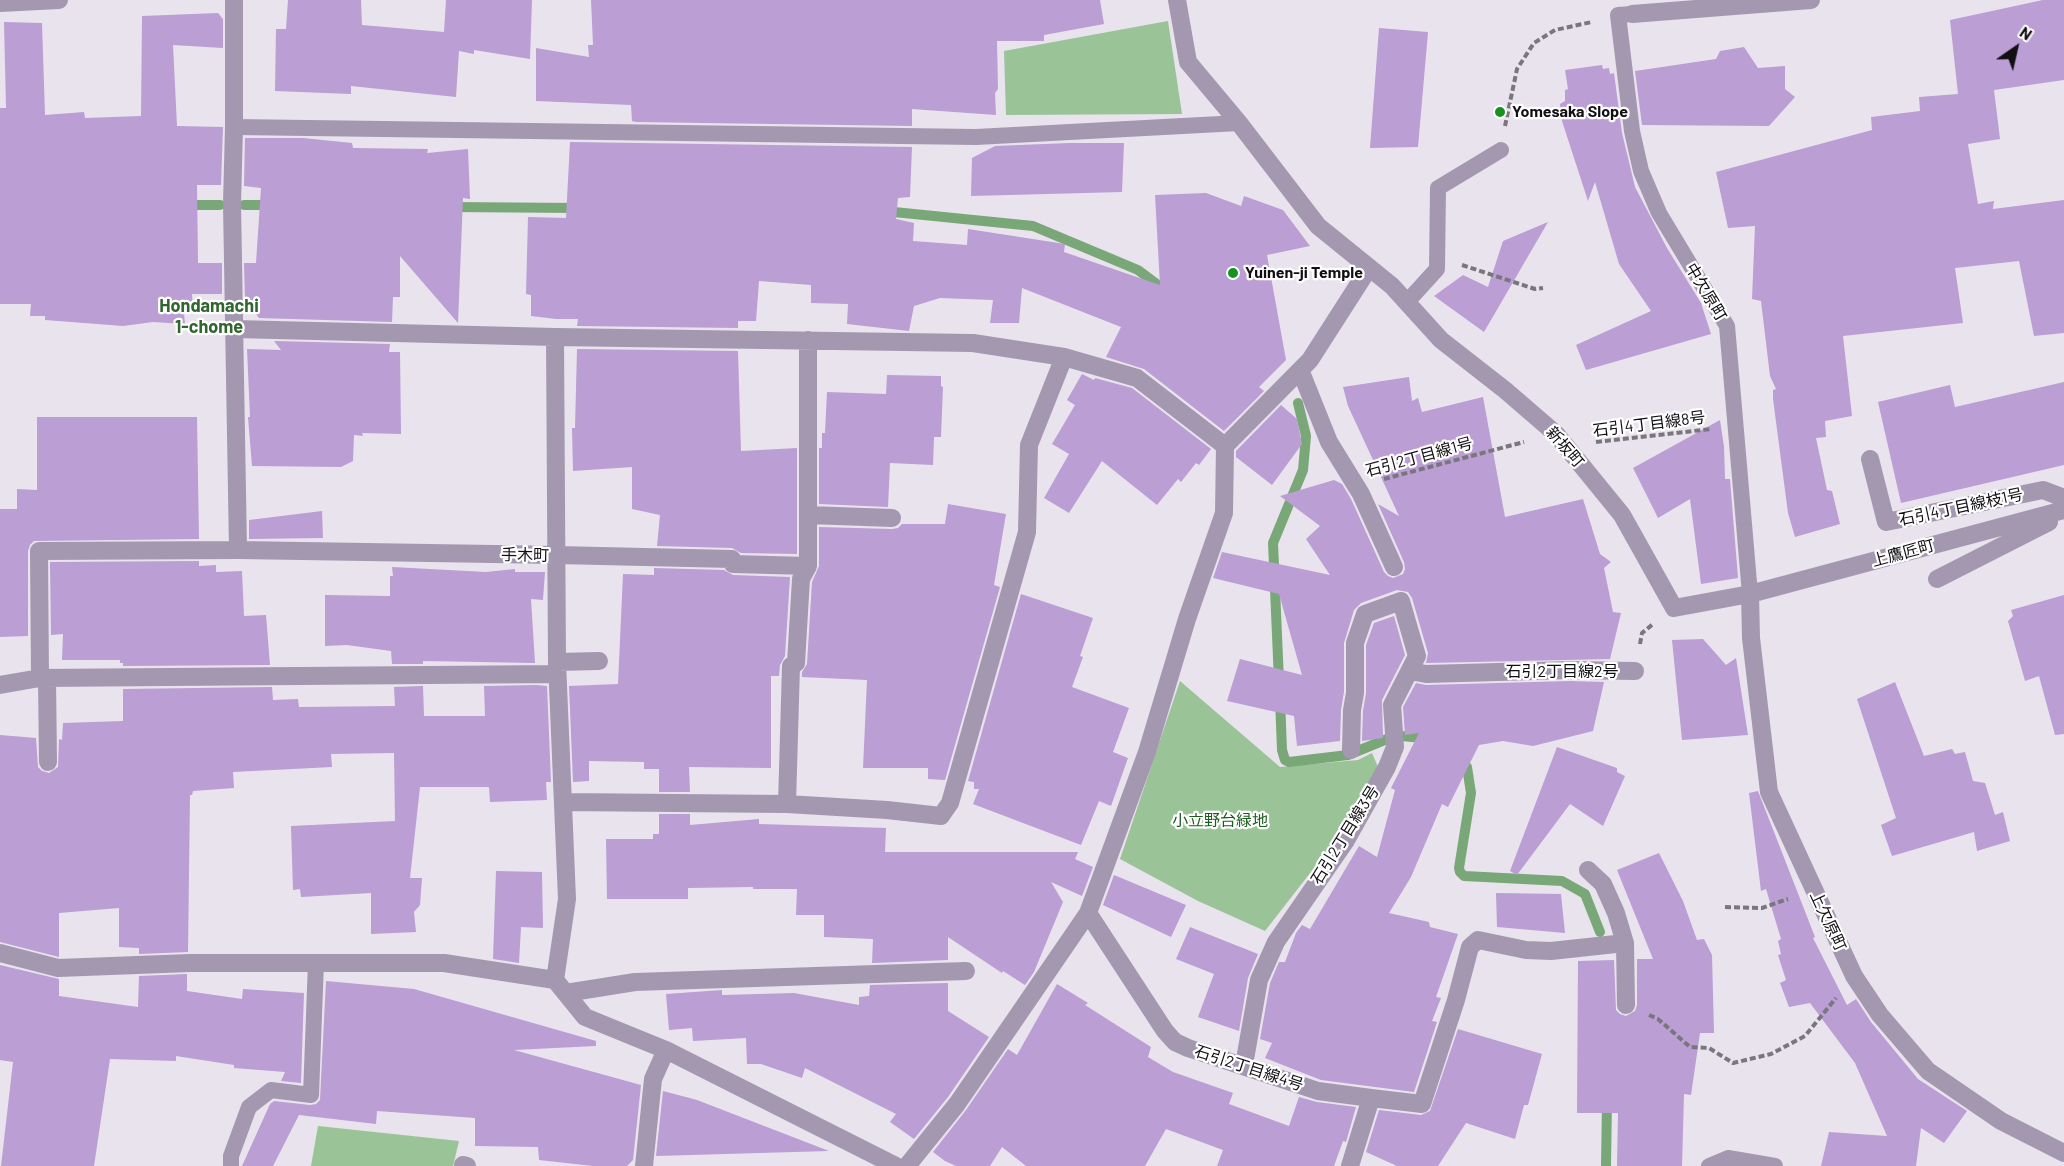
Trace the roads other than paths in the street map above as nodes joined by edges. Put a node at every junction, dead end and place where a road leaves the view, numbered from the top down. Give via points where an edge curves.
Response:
1 (59, 0) edge
2 (234, 0) edge
3 (1177, 0) edge
4 (1811, 0) edge
5 (0, 3) edge
6 (1625, 14) joint
7 (1239, 123) junction
8 (234, 127) junction
9 (1501, 150) road end
10 (1369, 268) junction
11 (1407, 302) junction
12 (235, 329) junction
13 (555, 337) junction
14 (808, 340) junction
15 (1064, 357) junction
16 (1300, 372) junction
17 (1225, 446) junction
18 (1870, 459) dead end
19 (2064, 498) edge
20 (2064, 512) edge
21 (809, 515) junction
22 (892, 518) dead end
23 (238, 550) junction
24 (557, 555) junction
25 (808, 567) junction
26 (1394, 567) dead end
27 (1937, 579) dead end
28 (1746, 595) junction
29 (598, 661) dead end
30 (557, 668) junction
31 (1410, 671) junction
32 (1635, 671) road end
33 (43, 678) junction
34 (0, 685) edge
35 (1351, 750) dead end
36 (48, 762) dead end
37 (563, 802) junction
38 (787, 804) junction
39 (1588, 870) dead end
40 (1088, 914) junction
41 (1625, 943) junction
42 (0, 953) edge
43 (316, 962) junction
44 (966, 971) dead end
45 (561, 987) junction
46 (1626, 1005) road end
47 (666, 1050) junction
48 (1244, 1065) junction
49 (1371, 1098) junction
50 (2064, 1153) edge
51 (231, 1166) edge
52 (644, 1166) edge
53 (896, 1166) edge
54 (907, 1166) edge
55 (1350, 1166) edge
56 (1709, 1166) edge
57 (1775, 1166) edge

1 - 5 street
2 - 8 street
3 - 7 street, 新坂町 via 1188,62
4 - 6 street
6 - 28 lane, 中欠原町 via 1632,131 1641,171 1659,213 1727,326
7 - 8 lane via 976,137
7 - 10 street, 新坂町 via 1318,226
8 - 12 street
9 - 11 lane via 1438,188 1437,269
10 - 11 street, 新坂町
10 - 16 street
11 - 28 street, 新坂町 via 1442,340 1556,434 1622,515 1674,608
12 - 13 street
12 - 23 street
13 - 14 street
13 - 24 street
14 - 15 street via 973,343
14 - 21 street
15 - 17 street via 1137,378
15 - 38 street via 1029,445 1027,532 950,803 941,816
16 - 17 street
16 - 26 street via 1329,442 1357,486
17 - 40 street via 1224,513 1147,752
18 - 19 street, 石引4丁目線枝1号 via 1886,522 2043,490
20 - 27 street
20 - 28 street, 上鷹匠町
21 - 22 street
21 - 25 street
23 - 24 street, 手木町
23 - 33 street, 手木町 via 39,551
24 - 25 street, 手木町 via 732,559 733,564
24 - 30 street
25 - 38 street via 801,579 796,663 791,666
28 - 50 street, 上欠原町 via 1769,792 1854,976 1880,1015 1928,1071 2001,1120
29 - 30 street
30 - 33 street
30 - 37 street
31 - 32 street, 石引2丁目線2号
31 - 35 street, 石引2丁目線3号 via 1417,656 1401,601 1365,614 1354,643
31 - 48 street, 石引2丁目線3号 via 1392,705 1395,747 1387,767 1344,842 1276,942 1259,980
33 - 34 street
33 - 36 street
37 - 38 street
37 - 45 street via 567,899
39 - 41 street via 1603,884
40 - 48 street, 石引2丁目線4号 via 1175,1042
40 - 54 street via 957,1104
41 - 46 street
41 - 49 street, 石引2丁目線4号 via 1551,951 1478,940 1470,947 1422,1104
42 - 43 street via 58,968
43 - 45 street via 444,963
43 - 51 lane via 311,1095 271,1090 249,1107
44 - 45 street
45 - 47 street via 585,1017
47 - 52 street via 653,1079
47 - 53 street
48 - 49 street, 石引2丁目線4号 via 1318,1091
49 - 55 street
56 - 57 lane via 1728,1158

